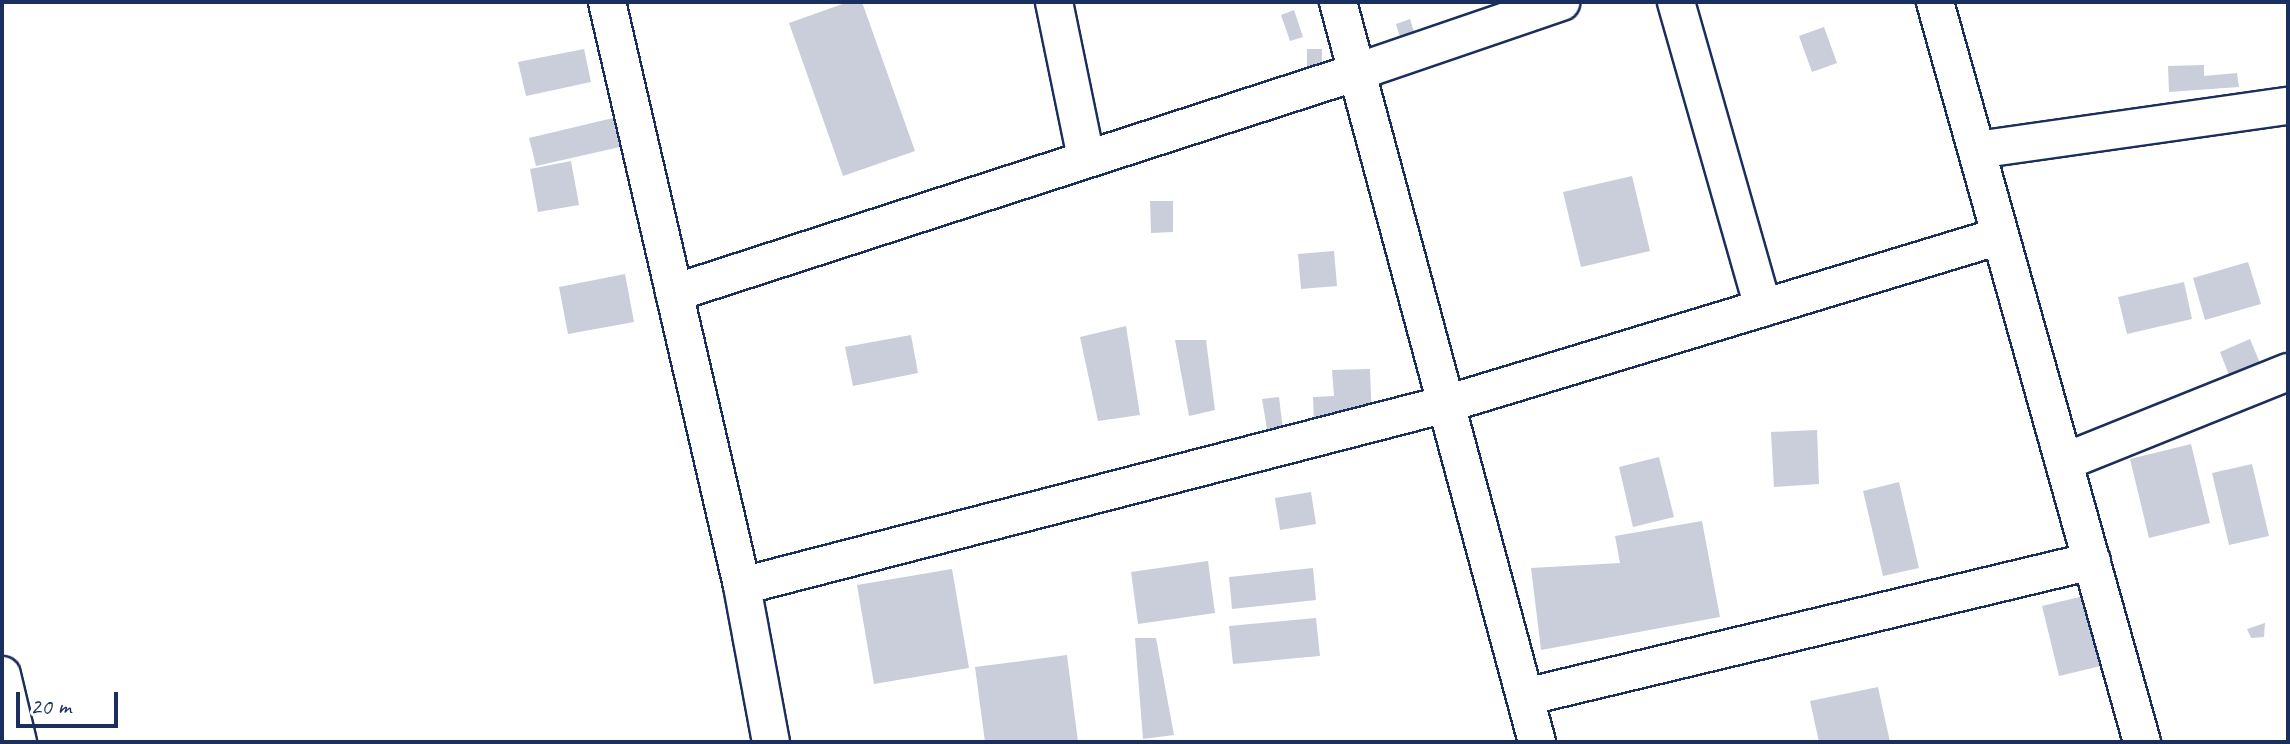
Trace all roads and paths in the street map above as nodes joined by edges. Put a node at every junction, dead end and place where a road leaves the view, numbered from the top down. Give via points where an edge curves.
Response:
1 (607, 2) edge
2 (1054, 2) edge
3 (1338, 2) edge
4 (1561, 2) edge
5 (1676, 2) edge
6 (1935, 2) edge
7 (1357, 72) junction
8 (2288, 106) edge
9 (1977, 150) junction
10 (1086, 158) junction
11 (2000, 236) junction
12 (674, 293) junction
13 (1763, 308) junction
14 (2288, 372) edge
15 (1446, 404) junction
16 (2064, 462) junction
17 (2092, 561) junction
18 (742, 586) junction
19 (2, 675) edge
20 (1525, 697) junction
21 (18, 742) edge
22 (771, 742) edge
23 (1537, 742) edge
24 (2142, 742) edge

1 - 12 street
2 - 10 street
3 - 7 street
4 - 7 street
5 - 13 street
6 - 9 street
7 - 10 street
7 - 15 street
8 - 9 street
9 - 11 street
10 - 12 street
11 - 13 street
11 - 16 street
12 - 18 street
13 - 15 street
14 - 16 street
15 - 18 street
15 - 20 street
16 - 17 street
17 - 20 street
17 - 24 street
18 - 22 street
19 - 21 street
20 - 23 street

